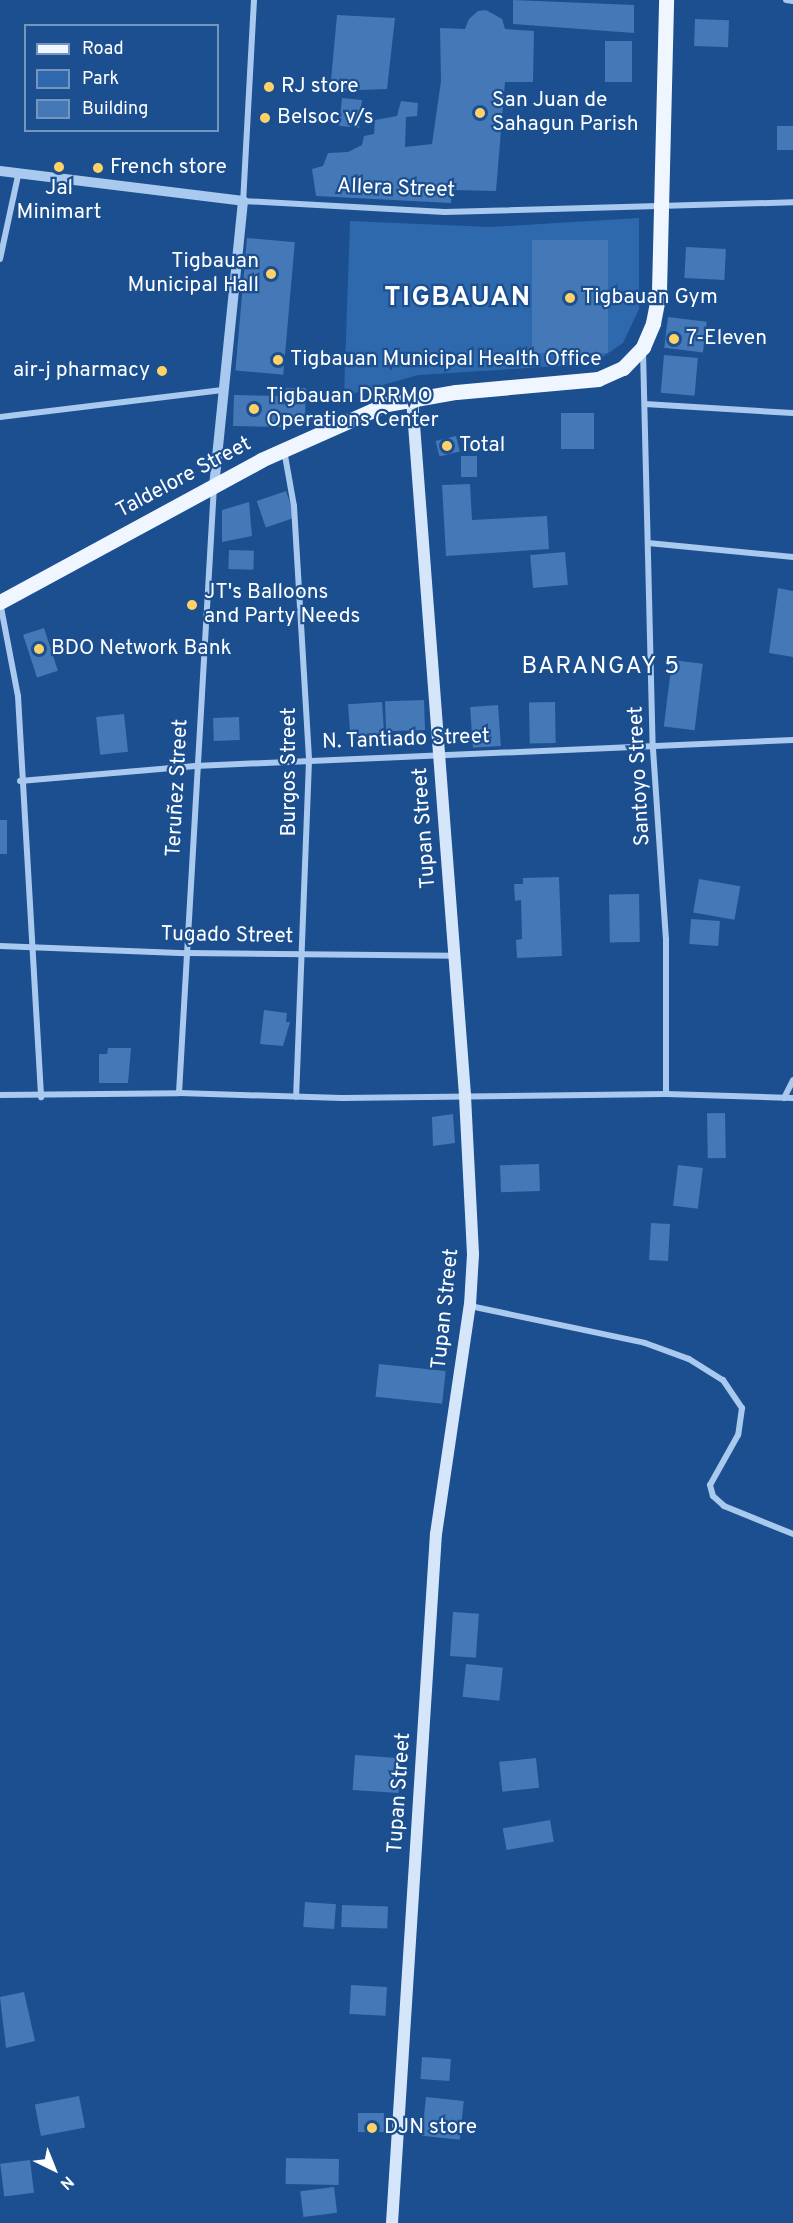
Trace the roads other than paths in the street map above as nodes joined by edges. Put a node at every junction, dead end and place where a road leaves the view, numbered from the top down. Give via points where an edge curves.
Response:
1 (255, 0) edge
2 (666, 0) edge
3 (786, 0) edge
4 (793, 1) edge
5 (0, 171) edge
6 (18, 176) junction
7 (243, 201) junction
8 (793, 202) edge
9 (659, 206) junction
10 (0, 260) edge
11 (643, 347) junction
12 (224, 390) junction
13 (412, 398) junction
14 (645, 404) junction
15 (793, 413) edge
16 (0, 417) edge
17 (284, 449) junction
18 (214, 486) junction
19 (648, 543) junction
20 (793, 557) edge
21 (0, 600) edge
22 (793, 740) edge
23 (653, 749) junction
24 (439, 754) junction
25 (309, 761) junction
26 (195, 766) junction
27 (20, 781) junction
28 (0, 946) edge
29 (33, 946) junction
30 (186, 953) junction
31 (304, 954) junction
32 (454, 956) junction
33 (793, 1080) edge
34 (178, 1093) junction
35 (666, 1094) junction
36 (0, 1095) edge
37 (465, 1095) junction
38 (41, 1097) junction
39 (296, 1097) junction
40 (784, 1098) junction
41 (793, 1098) edge
42 (470, 1305) junction
43 (793, 1534) edge
44 (392, 2223) edge

1 - 7 street
2 - 9 main road, Taldelore Street
3 - 4 street
5 - 6 street, Allera Street
6 - 7 street, Allera Street
6 - 10 street
7 - 9 street, Allera Street via 446,212
7 - 12 street
8 - 9 street, Allera Street
9 - 11 main road, Taldelore Street via 659,291 653,323
11 - 13 main road, Taldelore Street via 623,368 598,379
11 - 14 street, Santoyo Street
12 - 16 street
12 - 18 street
13 - 17 main road, Taldelore Street via 377,408
13 - 24 main road, Tupan Street
14 - 15 street
14 - 19 street, Santoyo Street
17 - 18 main road, Taldelore Street
17 - 25 street, Burgos Street via 294,506
18 - 21 main road, Taldelore Street
18 - 26 street, Teruñez Street
19 - 20 street
19 - 23 street, Santoyo Street
21 - 27 street via 18,696
22 - 23 street, N. Tantiado Street
23 - 24 street, N. Tantiado Street
23 - 35 street, Santoyo Street via 666,939
24 - 25 street, N. Tantiado Street
24 - 32 main road, Tupan Street
25 - 26 street, N. Tantiado Street
25 - 31 street, Burgos Street
26 - 27 street, N. Tantiado Street
26 - 30 street, Teruñez Street
27 - 29 street
28 - 29 street, Tugado Street
29 - 30 street, Tugado Street
29 - 38 street
30 - 31 street, Tugado Street
30 - 34 street, Teruñez Street
31 - 32 street, Tugado Street
31 - 39 street, Burgos Street
32 - 37 main road, Tupan Street
33 - 40 street
34 - 38 street
34 - 39 street
35 - 37 street
35 - 40 street
36 - 38 street
37 - 39 street
37 - 42 main road, Tupan Street via 473,1254
40 - 41 street
42 - 43 street via 645,1343 689,1359 723,1380 742,1408 738,1435 710,1485 713,1496 724,1506
42 - 44 main road, Tupan Street via 436,1534

